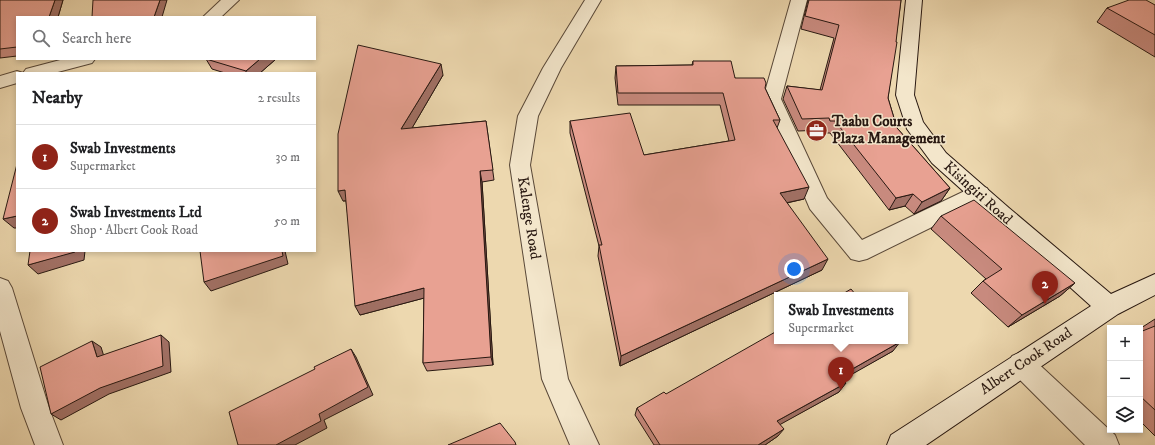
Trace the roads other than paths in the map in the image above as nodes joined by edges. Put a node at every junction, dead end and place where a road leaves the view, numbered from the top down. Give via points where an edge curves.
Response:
1 (231, 0) edge
2 (593, 0) edge
3 (798, 0) edge
4 (914, 0) edge
5 (212, 16) edge
6 (82, 60) edge
7 (36, 72) edge
8 (16, 77) edge
9 (0, 82) edge
10 (979, 194) junction
11 (1155, 284) edge
12 (0, 288) edge
13 (1109, 307) junction
14 (1022, 364) junction
15 (49, 445) edge
16 (585, 445) edge
17 (901, 445) edge
18 (1105, 445) edge

1 - 5 street
2 - 16 street, Kalenge Road via 552,68 528,116 520,165 555,378
3 - 10 street via 772,99 818,204 860,252
4 - 10 street, Kisingiri Road via 905,95 914,124 939,158
6 - 7 street
8 - 9 street
10 - 13 street, Kisingiri Road
11 - 13 street, Albert Cook Road
12 - 15 street via 35,408
13 - 14 street, Albert Cook Road
14 - 17 street, Albert Cook Road
14 - 18 street

